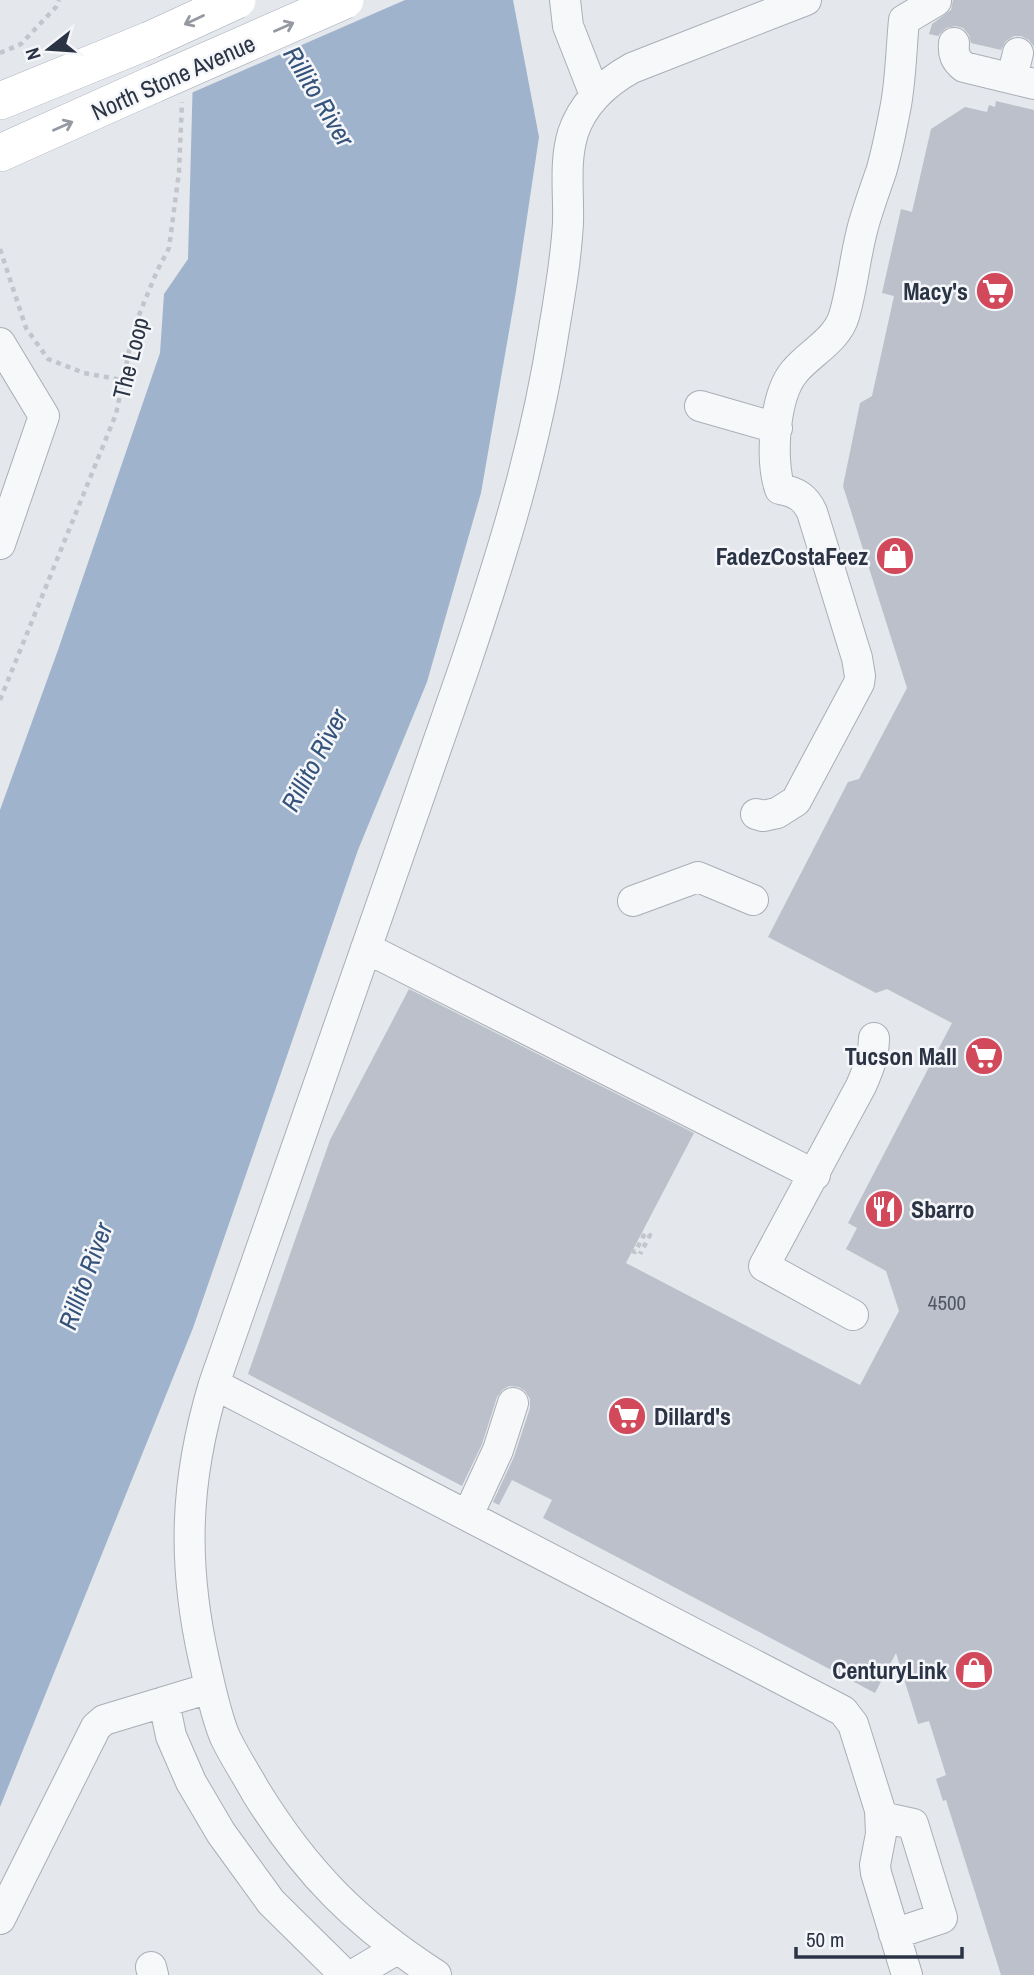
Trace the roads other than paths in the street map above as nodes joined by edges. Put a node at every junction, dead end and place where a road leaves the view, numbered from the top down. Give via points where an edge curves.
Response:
1 (237, 0) edge
2 (345, 0) edge
3 (565, 0) edge
4 (936, 1) edge
5 (787, 4) edge
6 (740, 12) edge
7 (954, 43) dead end
8 (1021, 72) edge
9 (595, 94) junction
10 (0, 101) edge
11 (0, 153) edge
12 (0, 343) edge
13 (700, 406) dead end
14 (777, 428) junction
15 (0, 544) edge
16 (755, 814) dead end
17 (753, 900) dead end
18 (633, 901) dead end
19 (366, 948) junction
20 (874, 1038) dead end
21 (815, 1175) junction
22 (853, 1315) dead end
23 (214, 1384) junction
24 (513, 1403) dead end
25 (468, 1515) junction
26 (210, 1688) junction
27 (164, 1702) junction
28 (881, 1817) junction
29 (0, 1919) edge
30 (894, 1934) junction
31 (397, 1949) junction
32 (345, 1975) edge
33 (353, 1975) edge
34 (436, 1975) edge
35 (907, 1975) edge

1 -> 10 main road, North Stone Avenue, bridge
11 -> 2 main road, North Stone Avenue, bridge via 168,88
3 - 9 street via 568,26
4 - 14 street via 904,20 896,107 844,318 787,381
5 - 6 street
6 - 9 street via 632,68
7 - 8 street via 957,61 964,67
9 - 19 street via 578,120 570,146 563,274 520,494
12 - 15 street via 44,416
13 - 14 street
14 - 16 street via 775,461 780,489 804,499 812,512 860,676 796,801 777,813
17 - 18 street via 698,877
19 - 21 street
19 - 23 street
20 - 21 street via 862,1086
21 - 22 street via 764,1266
23 - 25 street
23 - 26 street via 196,1459 189,1529 192,1599
24 - 25 street via 498,1450
25 - 28 street via 843,1711 853,1724
26 - 27 street
26 - 31 street via 226,1739 284,1835 338,1899
27 - 29 street via 104,1720 96,1727
27 - 32 street via 191,1782 221,1833 271,1902
28 - 30 street via 876,1873
28 - 30 street via 913,1824 942,1918
30 - 35 street
31 - 33 street
31 - 34 street

